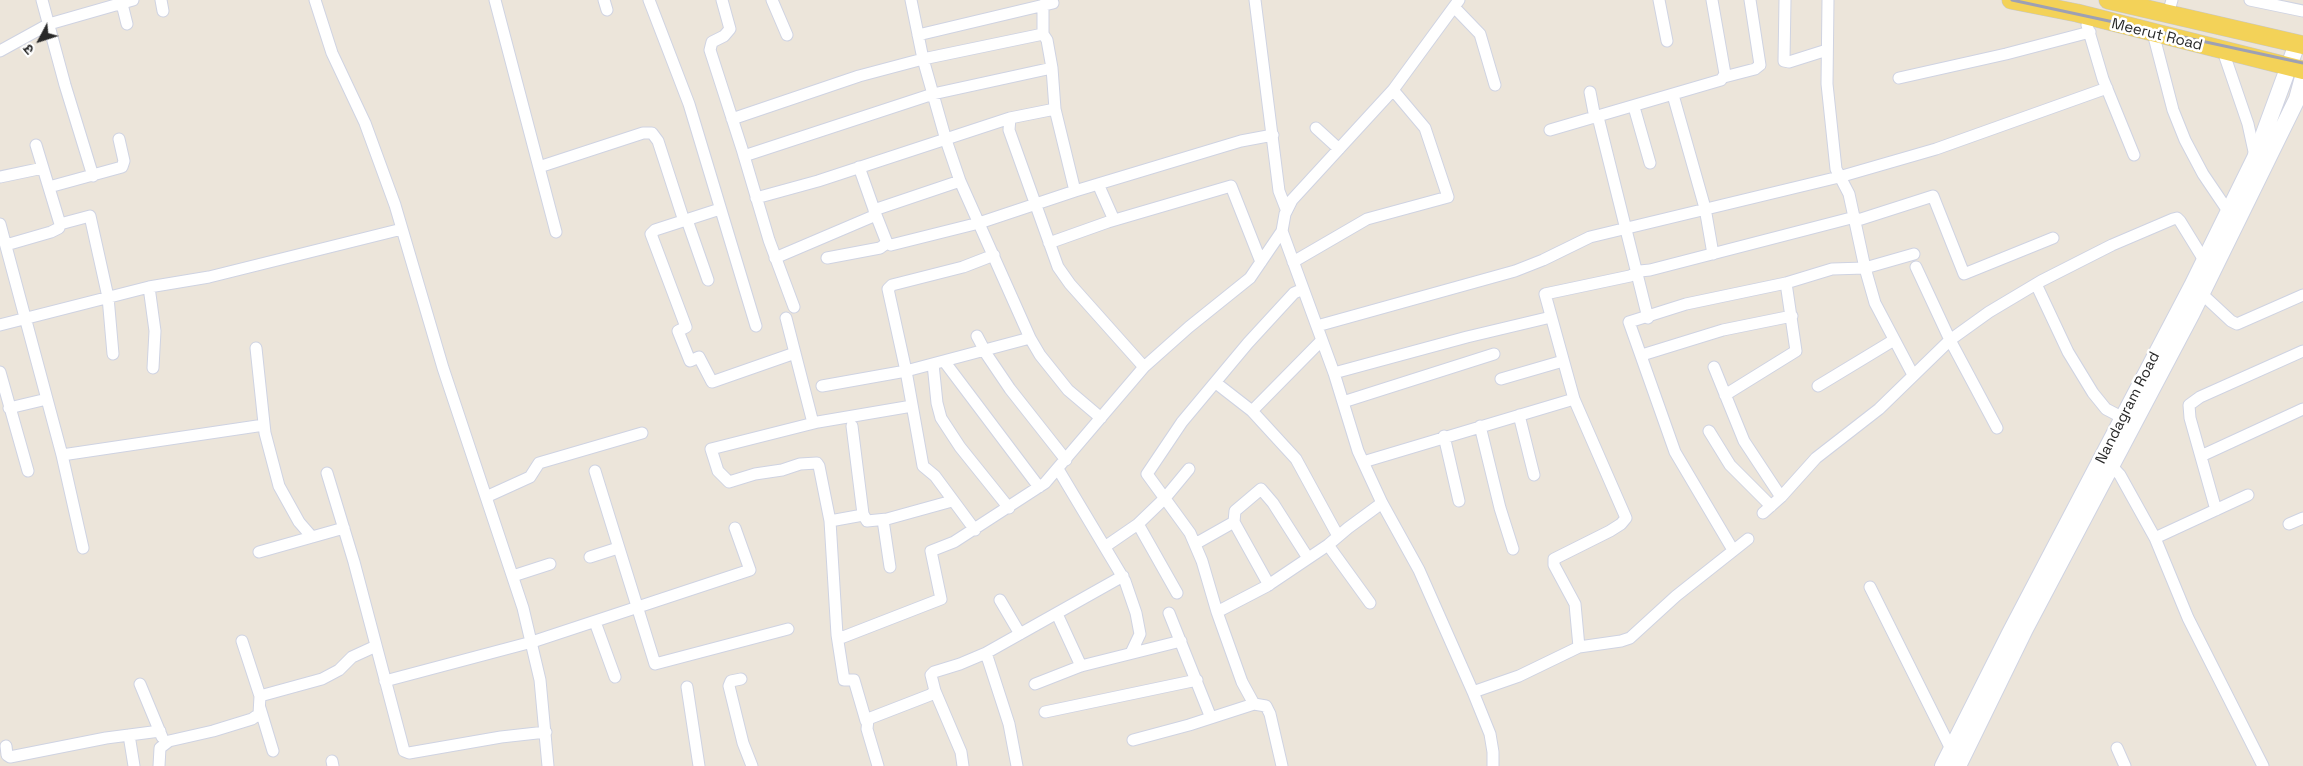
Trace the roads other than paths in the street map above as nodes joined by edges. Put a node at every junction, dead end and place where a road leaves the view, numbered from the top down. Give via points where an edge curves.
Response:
1 (42, 0) edge
2 (134, 0) edge
3 (315, 0) edge
4 (495, 0) edge
5 (649, 0) edge
6 (722, 0) edge
7 (772, 0) edge
8 (911, 0) edge
9 (1255, 0) edge
10 (1659, 0) edge
11 (1712, 0) edge
12 (1750, 0) edge
13 (1785, 0) edge
14 (1828, 0) edge
15 (2011, 0) edge
16 (2108, 0) edge
17 (2250, 0) edge
18 (121, 1) edge
19 (1457, 3) edge
20 (2170, 7) edge
21 (2303, 11) edge
22 (49, 24) junction
23 (127, 24) dead end
24 (2087, 24) junction
25 (2153, 33) junction
26 (1043, 34) junction
27 (787, 35) dead end
28 (918, 35) junction
29 (1667, 41) dead end
30 (2300, 44) edge
31 (1827, 50) junction
32 (0, 51) edge
33 (2223, 51) junction
34 (923, 59) junction
35 (1052, 68) junction
36 (2299, 72) edge
37 (1724, 77) junction
38 (1899, 78) dead end
39 (1495, 85) dead end
40 (2106, 88) junction
41 (1394, 90) junction
42 (1590, 92) dead end
43 (933, 94) junction
44 (1673, 95) junction
45 (1634, 107) junction
46 (1055, 109) junction
47 (1010, 118) junction
48 (1597, 118) junction
49 (732, 119) junction
50 (1316, 128) dead end
51 (1550, 130) dead end
52 (1272, 135) junction
53 (119, 139) dead end
54 (946, 140) junction
55 (36, 145) dead end
56 (1339, 149) junction
57 (2134, 155) dead end
58 (744, 156) junction
59 (2255, 158) junction
60 (1650, 163) dead end
61 (859, 167) junction
62 (43, 168) junction
63 (539, 168) junction
64 (93, 176) junction
65 (0, 177) edge
66 (1839, 177) junction
67 (960, 180) junction
68 (1098, 184) junction
69 (50, 187) junction
70 (1074, 191) junction
71 (756, 198) junction
72 (1035, 205) junction
73 (1705, 208) junction
74 (1286, 209) junction
75 (720, 210) junction
76 (2228, 211) junction
77 (875, 213) junction
78 (1855, 219) junction
79 (1114, 220) junction
80 (686, 221) junction
81 (979, 223) junction
82 (0, 224) edge
83 (60, 224) junction
84 (1625, 226) junction
85 (402, 229) junction
86 (1282, 231) junction
87 (556, 232) dead end
88 (2053, 238) dead end
89 (887, 243) junction
90 (1049, 243) junction
91 (6, 245) junction
92 (1713, 254) junction
93 (1914, 254) dead end
94 (994, 255) junction
95 (775, 258) junction
96 (826, 258) dead end
97 (2204, 260) junction
98 (1261, 262) junction
99 (1292, 262) junction
100 (1916, 267) dead end
101 (1865, 268) junction
102 (1636, 273) junction
103 (708, 280) dead end
104 (1786, 283) junction
105 (2036, 284) junction
106 (149, 287) junction
107 (1303, 289) junction
108 (2202, 294) junction
109 (2303, 294) edge
110 (108, 297) junction
111 (794, 307) dead end
112 (1792, 316) junction
113 (1551, 317) junction
114 (26, 318) junction
115 (786, 318) dead end
116 (1648, 318) junction
117 (0, 325) edge
118 (756, 326) dead end
119 (1317, 326) junction
120 (977, 336) dead end
121 (1030, 338) junction
122 (1322, 340) junction
123 (1894, 340) junction
124 (1950, 340) junction
125 (256, 348) dead end
126 (985, 348) junction
127 (2303, 351) edge
128 (795, 353) junction
129 (113, 354) dead end
130 (1494, 354) dead end
131 (1642, 356) junction
132 (1563, 361) junction
133 (939, 363) junction
134 (1714, 367) dead end
135 (152, 368) dead end
136 (1144, 368) junction
137 (906, 371) junction
138 (0, 372) edge
139 (1334, 373) junction
140 (1913, 375) junction
141 (1501, 379) dead end
142 (1216, 383) junction
143 (822, 386) dead end
144 (1818, 386) dead end
145 (1725, 395) junction
146 (1574, 398) junction
147 (46, 399) junction
148 (1343, 402) junction
149 (912, 406) junction
150 (9, 408) junction
151 (2303, 409) edge
152 (1252, 411) junction
153 (1519, 415) junction
154 (1101, 418) junction
155 (2128, 420) junction
156 (813, 423) junction
157 (264, 426) junction
158 (852, 426) dead end
159 (1480, 426) junction
160 (1997, 428) dead end
161 (1709, 431) dead end
162 (642, 433) dead end
163 (1444, 436) junction
164 (62, 455) junction
165 (2201, 456) junction
166 (1066, 460) junction
167 (2107, 461) junction
168 (1363, 462) junction
169 (1058, 469) junction
170 (1189, 469) dead end
171 (28, 471) dead end
172 (595, 471) dead end
173 (327, 473) dead end
174 (1534, 475) dead end
175 (1039, 487) junction
176 (2248, 496) dead end
177 (486, 497) junction
178 (1781, 497) junction
179 (1165, 498) junction
180 (952, 501) junction
181 (1459, 501) dead end
182 (1382, 503) junction
183 (1009, 508) junction
184 (2216, 510) junction
185 (863, 514) junction
186 (2303, 518) edge
187 (883, 520) junction
188 (830, 521) junction
189 (1234, 522) junction
190 (1138, 524) junction
191 (2289, 524) dead end
192 (344, 528) junction
193 (735, 528) dead end
194 (975, 530) junction
195 (1338, 536) junction
196 (312, 537) junction
197 (2155, 538) junction
198 (1748, 539) dead end
199 (1195, 544) junction
200 (1328, 545) junction
201 (1106, 546) junction
202 (83, 548) dead end
203 (618, 548) junction
204 (1513, 549) dead end
205 (1733, 550) junction
206 (258, 552) dead end
207 (590, 556) dead end
208 (1308, 558) junction
209 (550, 564) dead end
210 (890, 567) dead end
211 (512, 576) junction
212 (1123, 576) junction
213 (1269, 585) junction
214 (1870, 587) dead end
215 (1177, 593) dead end
216 (1000, 600) dead end
217 (1370, 603) dead end
218 (636, 608) junction
219 (1217, 612) junction
220 (1169, 613) dead end
221 (1057, 614) junction
222 (595, 622) junction
223 (788, 629) dead end
224 (1020, 634) junction
225 (838, 639) junction
226 (242, 641) dead end
227 (1180, 641) junction
228 (532, 642) junction
229 (376, 646) junction
230 (1578, 647) junction
231 (986, 653) junction
232 (1131, 653) junction
233 (1081, 666) junction
234 (615, 677) dead end
235 (741, 679) dead end
236 (385, 680) junction
237 (1197, 680) junction
238 (1992, 683) junction
239 (140, 684) dead end
240 (1034, 684) dead end
241 (687, 687) dead end
242 (935, 691) junction
243 (1473, 692) junction
244 (260, 696) junction
245 (1254, 704) junction
246 (260, 708) junction
247 (1045, 712) dead end
248 (1211, 718) junction
249 (866, 721) junction
250 (160, 731) junction
251 (546, 732) junction
252 (129, 735) junction
253 (1132, 740) dead end
254 (164, 743) junction
255 (6, 746) dead end
256 (2117, 748) dead end
257 (1951, 749) junction
258 (273, 752) dead end
259 (134, 766) edge
260 (159, 766) edge
261 (548, 766) edge
262 (700, 766) edge
263 (752, 766) edge
264 (878, 766) edge
265 (963, 766) edge
266 (1018, 766) edge
267 (1282, 766) edge
268 (1493, 766) edge
269 (1943, 766) edge
270 (1958, 766) edge
271 (2124, 766) edge
272 (2263, 766) edge

1 - 22 street
2 - 18 street
3 - 85 street via 332,53 366,125
4 - 63 street
5 - 75 street via 689,104
6 - 49 street via 730,29 712,42 710,50
7 - 27 street
8 - 28 street
9 - 52 street
10 - 29 street
11 - 37 street
12 - 37 street via 1760,65
13 - 31 street via 1784,61
14 - 31 street
15 - 24 main road, Meerut Road via 2077,13
16 - 20 main road, Meerut Road
17 - 21 street
18 - 22 street
18 - 23 street
19 - 39 street via 1480,34
19 - 41 street
20 - 30 main road, Meerut Road
22 - 32 street
22 - 64 street
24 - 25 main road, Meerut Road
24 - 38 street via 2006,54
24 - 40 street
25 - 33 main road, Meerut Road
25 - 76 street via 2173,110 2185,140
26 - 28 street via 1048,4
26 - 34 street
26 - 35 street
28 - 34 street
30 - 36 street, Nandagram Road
31 - 66 street via 1827,84
33 - 36 main road, Meerut Road
33 - 59 street via 2248,124
34 - 43 street
34 - 49 street via 859,76
35 - 43 street
35 - 46 street
36 - 59 street, Nandagram Road
36 - 108 street, Nandagram Road via 2297,99
37 - 44 street
40 - 57 street
40 - 66 street via 1936,149
41 - 56 street
41 - 99 street via 1425,128 1448,197 1367,219
42 - 48 street
43 - 54 street
43 - 58 street
44 - 45 street
44 - 73 street
45 - 48 street
45 - 60 street
46 - 47 street
46 - 70 street
47 - 54 street
47 - 72 street via 1009,130
48 - 51 street
48 - 84 street
49 - 58 street
50 - 56 street
52 - 68 street via 1240,141
52 - 74 street via 1279,191
53 - 64 street via 124,161 122,167
54 - 61 street
54 - 67 street
55 - 62 street
56 - 74 street
58 - 71 street
59 - 76 street, Nandagram Road
61 - 71 street
61 - 77 street
62 - 65 street
62 - 69 street
63 - 80 street via 643,133 652,133 658,140
63 - 87 street
64 - 69 street
66 - 73 street
66 - 78 street via 1849,194
67 - 77 street
67 - 81 street
68 - 70 street
68 - 79 street
69 - 83 street
70 - 72 street
71 - 95 street
72 - 81 street
72 - 90 street
73 - 84 street
73 - 92 street
74 - 86 street
75 - 80 street
75 - 118 street
76 - 97 street, Nandagram Road
77 - 89 street
77 - 95 street
78 - 88 street via 1933,196 1960,270 1965,274
78 - 92 street
78 - 101 street
79 - 90 street
79 - 98 street via 1231,186
80 - 103 street
80 - 128 street via 651,234 686,328 678,331 690,361 699,357 712,382
81 - 89 street via 891,245
81 - 94 street
82 - 91 street
83 - 91 street via 51,232
83 - 110 street via 90,216
84 - 102 street
84 - 119 street via 1590,237 1515,271
85 - 106 street via 209,276
85 - 177 street
86 - 98 street
86 - 99 street
89 - 96 street via 880,248
90 - 136 street via 1063,276
91 - 114 street
92 - 102 street
93 - 101 street
94 - 121 street
94 - 137 street via 889,287 888,295
95 - 111 street
97 - 105 street via 2180,221 2173,218
97 - 155 street, Nandagram Road
98 - 136 street via 1242,286 1189,327
99 - 107 street
100 - 124 street
101 - 104 street via 1832,269
101 - 123 street via 1875,303
102 - 113 street via 1545,294
102 - 116 street
104 - 112 street
104 - 116 street via 1686,304
105 - 124 street
105 - 155 street via 2068,352 2093,393 2106,409
106 - 110 street
106 - 135 street via 155,331
107 - 119 street
107 - 142 street via 1294,293
108 - 109 street via 2237,324
108 - 155 street, Nandagram Road
110 - 114 street
110 - 129 street
112 - 131 street via 1723,330
112 - 145 street via 1796,351
113 - 132 street
113 - 139 street
114 - 117 street
114 - 147 street
115 - 128 street
116 - 131 street via 1629,322
119 - 122 street
120 - 126 street
121 - 126 street
121 - 154 street via 1040,356 1068,390
122 - 139 street
122 - 152 street
123 - 140 street
123 - 144 street
124 - 140 street
124 - 160 street
125 - 157 street
126 - 133 street
126 - 166 street via 1010,389
127 - 165 street via 2191,402 2188,409
128 - 156 street
130 - 148 street
131 - 205 street via 1675,452
132 - 141 street
132 - 146 street
133 - 137 street
133 - 175 street
133 - 183 street via 937,403 941,418
134 - 145 street
136 - 154 street
137 - 143 street
137 - 149 street
138 - 150 street
139 - 148 street
140 - 178 street via 1878,409 1816,458
142 - 152 street
142 - 179 street via 1182,422 1147,474
145 - 178 street via 1748,450
146 - 153 street
146 - 230 street via 1626,518 1610,531 1554,559 1554,565 1575,604
147 - 150 street
147 - 164 street
148 - 168 street
149 - 156 street
149 - 180 street via 923,466 935,476
150 - 171 street
151 - 165 street
152 - 195 street via 1296,459
153 - 159 street
153 - 174 street
154 - 166 street
155 - 167 street, Nandagram Road
156 - 188 street via 711,450 718,471 728,482 800,464 817,463
157 - 164 street
157 - 196 street via 279,486 299,522
158 - 185 street
159 - 163 street
159 - 204 street
161 - 178 street via 1730,465 1767,510
162 - 177 street via 539,462 530,477
163 - 168 street
163 - 181 street
164 - 202 street
165 - 184 street
166 - 169 street
167 - 197 street via 2128,489
167 - 238 street, Nandagram Road
168 - 182 street
169 - 175 street
169 - 201 street
170 - 179 street
172 - 203 street
173 - 192 street
175 - 183 street
176 - 184 street
177 - 211 street
179 - 190 street
179 - 199 street
180 - 187 street
180 - 194 street
182 - 195 street
182 - 243 street via 1419,570
183 - 194 street
184 - 197 street
185 - 187 street via 867,521
185 - 188 street
186 - 191 street
187 - 210 street
188 - 225 street
189 - 199 street
189 - 208 street via 1235,511 1261,489
189 - 213 street
190 - 201 street
190 - 215 street
192 - 196 street
192 - 229 street
193 - 218 street via 750,570
194 - 225 street via 931,552 941,600
195 - 200 street
196 - 206 street
197 - 272 street via 2188,618
198 - 205 street
199 - 219 street
200 - 208 street
200 - 217 street
201 - 212 street
203 - 207 street
203 - 218 street
205 - 230 street via 1630,638
208 - 213 street
209 - 211 street
211 - 228 street
212 - 221 street
212 - 232 street via 1140,634
213 - 219 street
214 - 257 street
216 - 224 street
218 - 222 street
218 - 223 street via 655,664
219 - 245 street via 1232,658
220 - 227 street
221 - 224 street
221 - 233 street
222 - 228 street
222 - 234 street
224 - 231 street
225 - 249 street via 844,680 854,680
226 - 244 street
227 - 232 street
227 - 237 street
228 - 236 street
228 - 251 street
229 - 236 street
229 - 244 street via 352,657 339,670 322,679
230 - 243 street via 1519,676
231 - 242 street via 932,673
231 - 266 street via 1007,716
232 - 233 street
233 - 240 street
235 - 263 street via 730,682 729,686
236 - 251 street via 406,753
237 - 247 street
237 - 248 street
238 - 257 street, Nandagram Road
238 - 270 street, Nandagram Road
239 - 250 street
241 - 262 street
242 - 249 street
242 - 265 street via 961,752
243 - 268 street via 1490,734
244 - 246 street
245 - 248 street
245 - 267 street via 1268,708
246 - 254 street via 252,719
246 - 258 street
248 - 253 street
249 - 264 street
250 - 252 street
250 - 254 street
251 - 261 street
252 - 255 street via 10,757
252 - 259 street
254 - 260 street via 160,748
256 - 271 street
257 - 269 street, Nandagram Road

